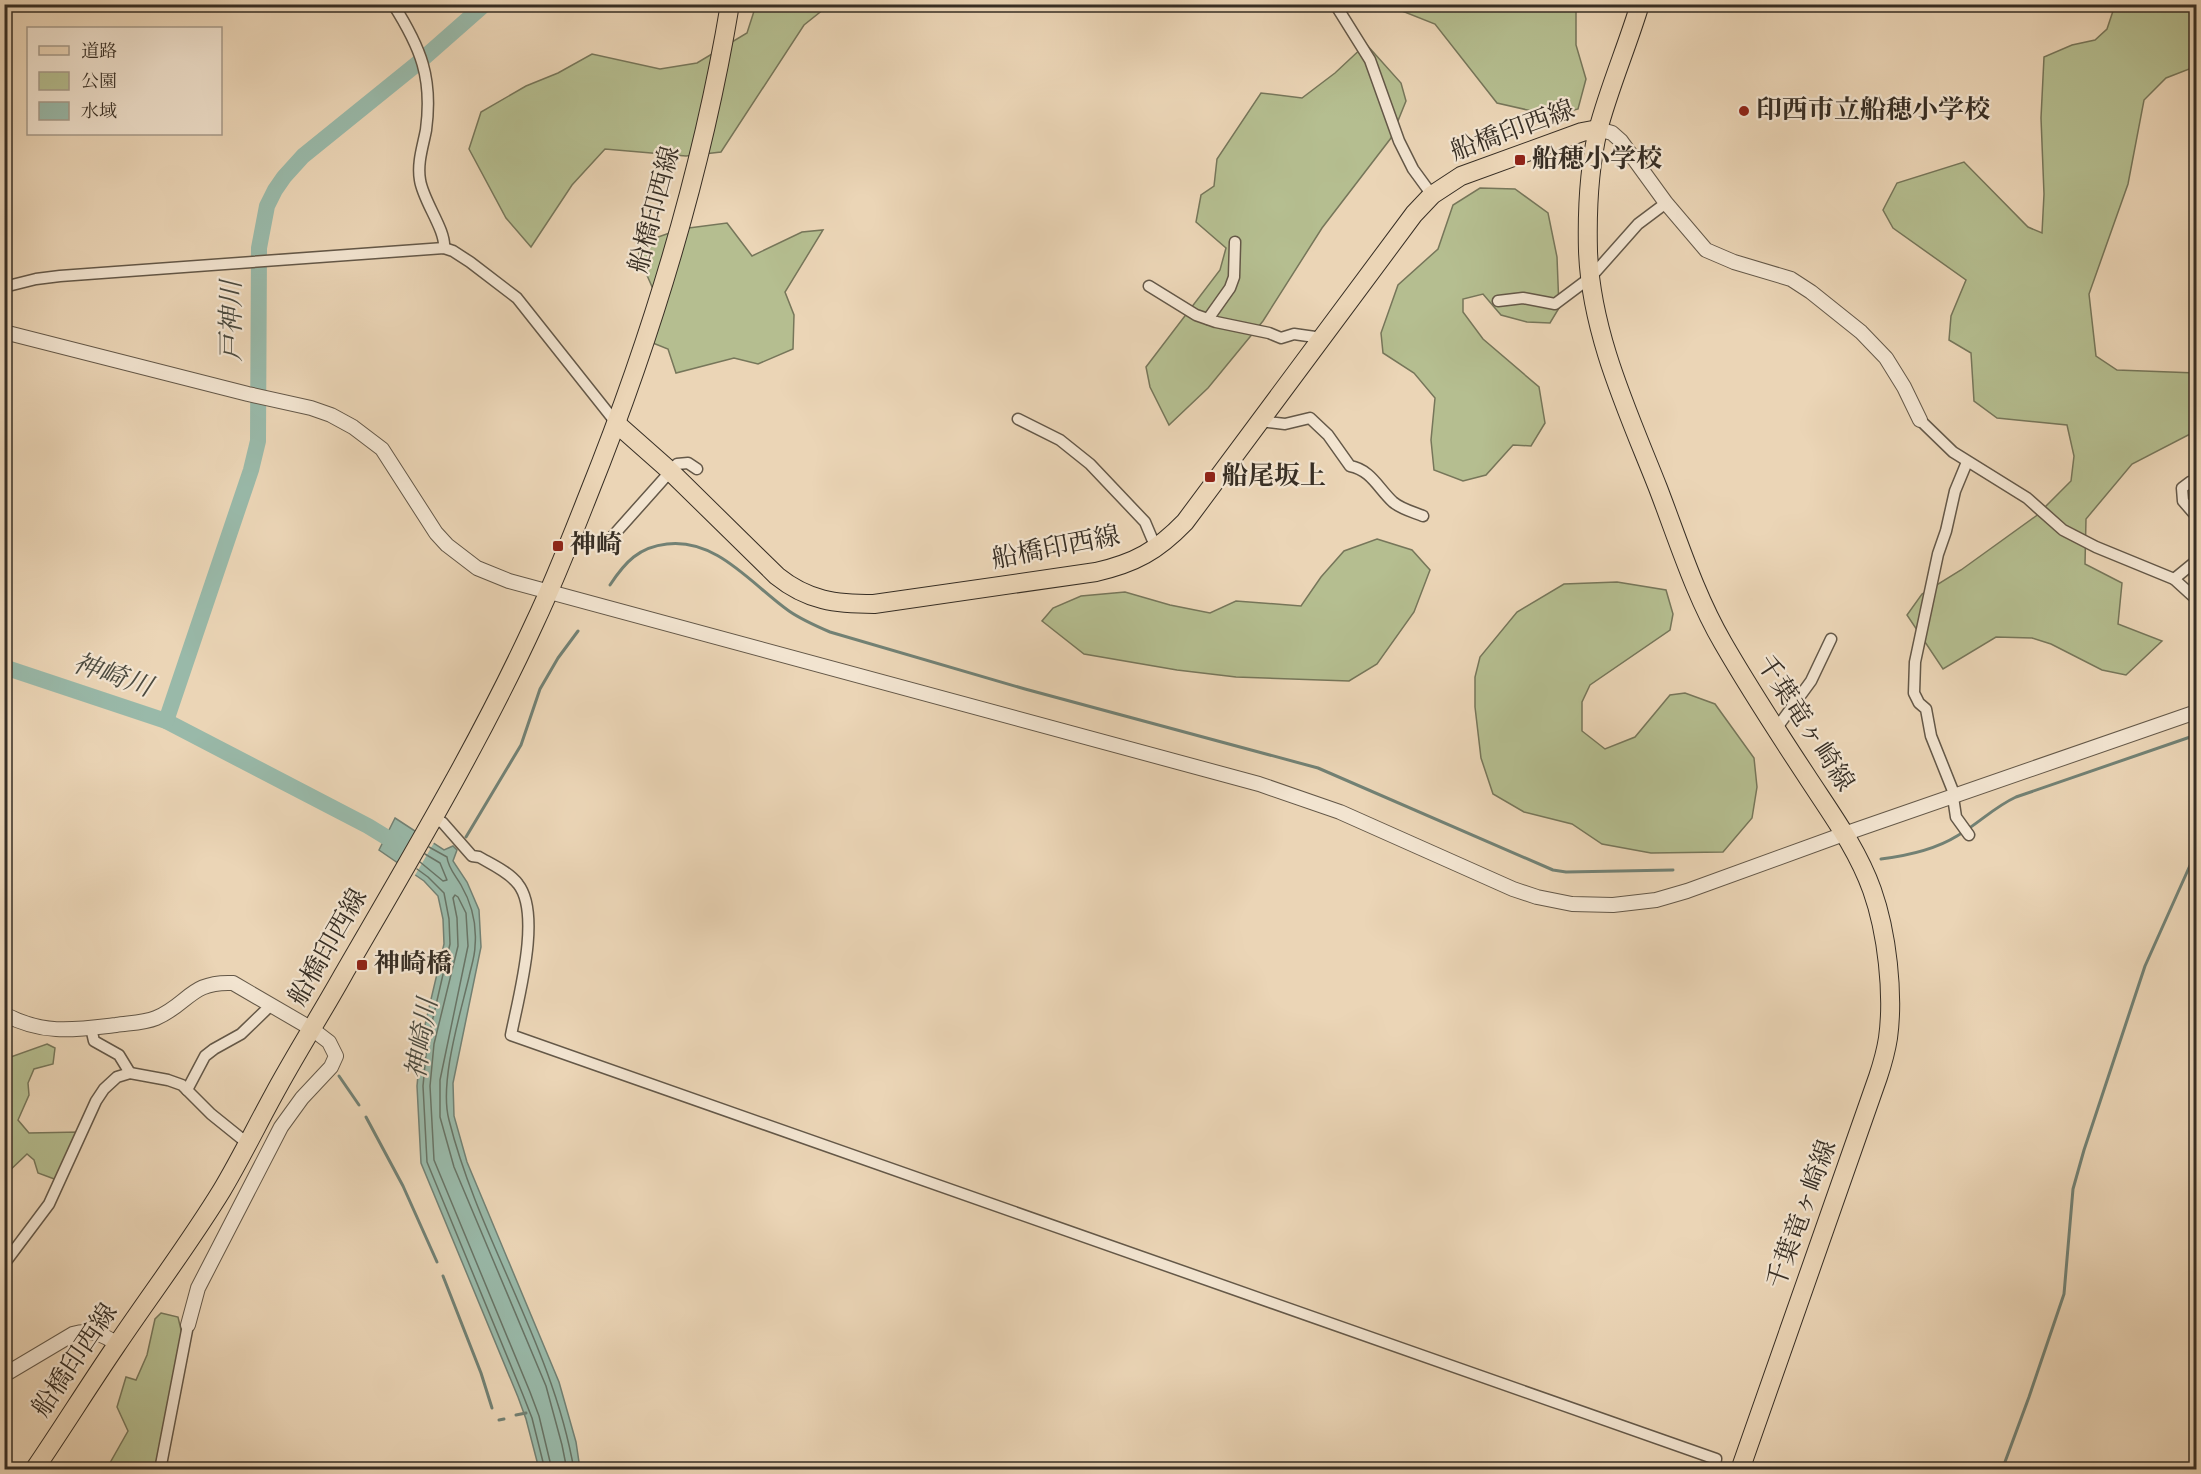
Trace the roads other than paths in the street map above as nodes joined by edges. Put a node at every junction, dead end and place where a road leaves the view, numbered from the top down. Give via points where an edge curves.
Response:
1 (393, 4) edge
2 (730, 4) edge
3 (1335, 4) edge
4 (1641, 4) edge
5 (1598, 129) junction
6 (1432, 195) junction
7 (1666, 203) junction
8 (1235, 242) dead end
9 (444, 248) junction
10 (1591, 277) junction
11 (1149, 286) dead end
12 (4, 287) edge
13 (1498, 301) dead end
14 (1208, 319) junction
15 (4, 332) edge
16 (1322, 338) junction
17 (1018, 419) dead end
18 (1920, 420) joint
19 (1260, 421) junction
20 (617, 424) junction
21 (1967, 462) junction
22 (698, 469) dead end
23 (669, 470) junction
24 (2196, 481) edge
25 (1423, 516) dead end
26 (2196, 516) edge
27 (611, 538) dead end
28 (1156, 548) junction
29 (2196, 561) edge
30 (2174, 579) junction
31 (549, 592) junction
32 (2196, 599) edge
33 (1831, 639) dead end
34 (2196, 712) edge
35 (1776, 729) junction
36 (1954, 796) junction
37 (433, 819) junction
38 (1844, 834) junction
39 (1969, 835) dead end
40 (271, 1005) junction
41 (4, 1014) edge
42 (91, 1028) junction
43 (312, 1029) junction
44 (130, 1073) junction
45 (187, 1090) junction
46 (247, 1143) junction
47 (4, 1264) edge
48 (188, 1325) joint
49 (117, 1344) junction
50 (4, 1375) edge
51 (34, 1470) edge
52 (160, 1470) edge
53 (1714, 1470) edge
54 (1740, 1470) edge

1 - 9 street via 418,47 425,68 429,106 419,171
2 - 20 main road, 船橋印西線 via 677,236
3 - 6 street via 1370,60 1399,141
4 - 5 main road, 千葉竜ヶ崎線
5 - 6 main road, 船橋印西線 via 1461,176
5 - 7 street via 1621,141
5 - 10 main road, 千葉竜ヶ崎線 via 1589,202
6 - 16 main road, 船橋印西線
7 - 10 street via 1638,224
7 - 18 street via 1706,250 1791,279 1861,333 1886,358
8 - 14 street via 1234,277
9 - 12 street via 60,276
9 - 20 street via 470,262 517,298
10 - 13 street via 1555,304 1523,298
10 - 35 main road, 千葉竜ヶ崎線 via 1612,369 1688,566 1721,640
11 - 14 street
14 - 16 street via 1281,338 1294,334
15 - 31 street via 331,415 382,449 436,533 467,562 509,581
16 - 19 main road, 船橋印西線
17 - 28 street via 1060,440 1090,464 1144,522
18 - 21 street
19 - 25 street via 1285,424 1310,418 1350,466 1370,475 1395,504
19 - 28 main road, 船橋印西線 via 1185,522
20 - 23 main road, 船橋印西線
20 - 31 main road, 船橋印西線
21 - 30 street via 2026,498 2063,530
21 - 36 street via 1954,491 1915,662 1914,693 1926,709 1931,736
22 - 23 street via 682,462
23 - 27 street
23 - 28 main road, 船橋印西線 via 777,576 790,586 829,602 874,604 1096,572 1130,563
24 - 26 street via 2182,488 2183,501
29 - 30 street
30 - 32 street
31 - 37 main road, 船橋印西線
31 - 38 street via 1259,784 1340,812 1513,889 1554,901 1606,906 1656,900
33 - 35 street via 1811,681
34 - 36 street
35 - 38 main road, 千葉竜ヶ崎線
36 - 38 street
36 - 39 street via 1956,817
37 - 43 main road, 船橋印西線
37 - 53 street via 443,823 472,856 519,884 528,918 528,940 511,1035 1716,1460
38 - 54 main road, 千葉竜ヶ崎線 via 1864,871 1878,910 1886,957 1888,1038 1871,1099
40 - 42 street via 233,983 220,982 199,987 157,1017
40 - 43 street
40 - 45 street via 241,1034 205,1056
41 - 42 street via 31,1026 59,1031
42 - 44 street via 94,1041 119,1056
43 - 46 main road, 船橋印西線
43 - 48 street via 329,1042 336,1056 281,1127 198,1287
44 - 45 street via 168,1080
44 - 47 street via 117,1077 96,1101 50,1204
45 - 46 street
46 - 49 main road, 船橋印西線 via 224,1187
48 - 52 street
49 - 50 street via 83,1331
49 - 51 main road, 船橋印西線

